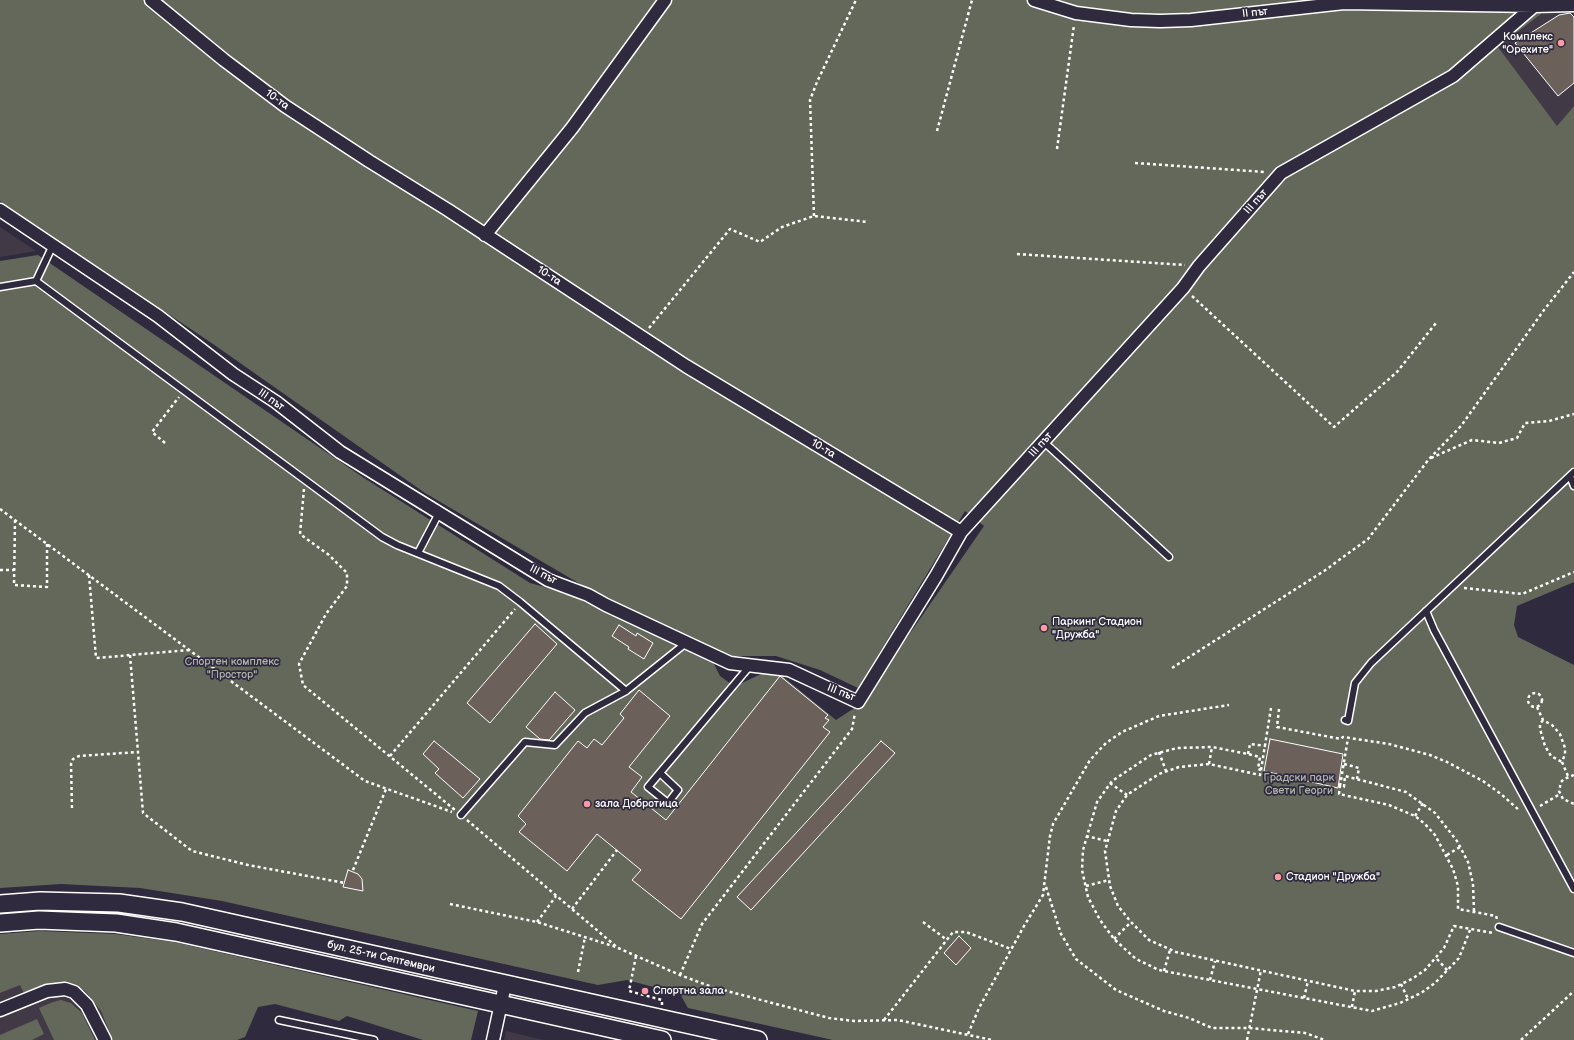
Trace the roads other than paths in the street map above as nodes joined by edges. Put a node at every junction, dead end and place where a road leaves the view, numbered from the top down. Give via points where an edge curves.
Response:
1 (151, 0) edge
2 (665, 0) edge
3 (1034, 0) edge
4 (1574, 5) edge
5 (1534, 6) junction
6 (0, 210) edge
7 (485, 235) junction
8 (52, 245) junction
9 (36, 281) junction
10 (0, 287) edge
11 (1044, 442) junction
12 (1572, 474) edge
13 (1574, 486) edge
14 (439, 513) junction
15 (961, 532) junction
16 (418, 553) junction
17 (1169, 557) dead end
18 (1426, 611) junction
19 (686, 643) junction
20 (749, 667) junction
21 (626, 691) junction
22 (1345, 720) dead end
23 (660, 772) junction
24 (461, 815) road end
25 (1574, 889) edge
26 (0, 904) edge
27 (0, 923) edge
28 (1499, 927) dead end
29 (1574, 953) edge
30 (505, 985) junction
31 (500, 1005) junction
32 (0, 1010) edge
33 (279, 1020) dead end
34 (105, 1040) edge
35 (374, 1040) edge
36 (493, 1040) edge
37 (662, 1040) edge
38 (758, 1040) edge

1 - 7 street, 10-та via 285,106
2 - 7 street via 572,128
3 - 5 street, ІІ път via 1076,13 1160,21 1191,20 1344,3
4 - 5 street, ІІ път
5 - 11 street, ІІІ път via 1453,76 1281,173
6 - 8 street, ІІІ път
7 - 15 street, 10-та via 642,337
8 - 9 lane
8 - 14 street, ІІІ път via 158,316 340,452
9 - 10 lane
9 - 16 lane via 382,537
11 - 15 street, ІІІ път
11 - 17 lane
12 - 13 lane
12 - 18 lane
14 - 16 lane
14 - 19 street, ІІІ път via 548,580 588,595
15 - 20 street, ІІІ път via 858,702 789,670
16 - 21 lane via 499,586
18 - 22 lane via 1371,663 1355,683 1348,720
18 - 25 lane
19 - 20 street, ІІІ път via 730,663
19 - 21 lane
20 - 23 lane
21 - 24 lane via 585,713 555,745 525,742
23 - 23 lane via 678,790 668,803 648,787
26 - 30 main road, бул. 25-ти Септември via 40,901 119,903 175,911
27 - 31 main road, бул. 25-ти Септември via 39,920 116,923 176,932
28 - 29 lane
30 - 31 street
30 - 38 main road, бул. 25-ти Септември
31 - 36 street
31 - 37 main road, бул. 25-ти Септември
32 - 34 street via 47,991 65,989 74,992 88,1005
33 - 35 lane

